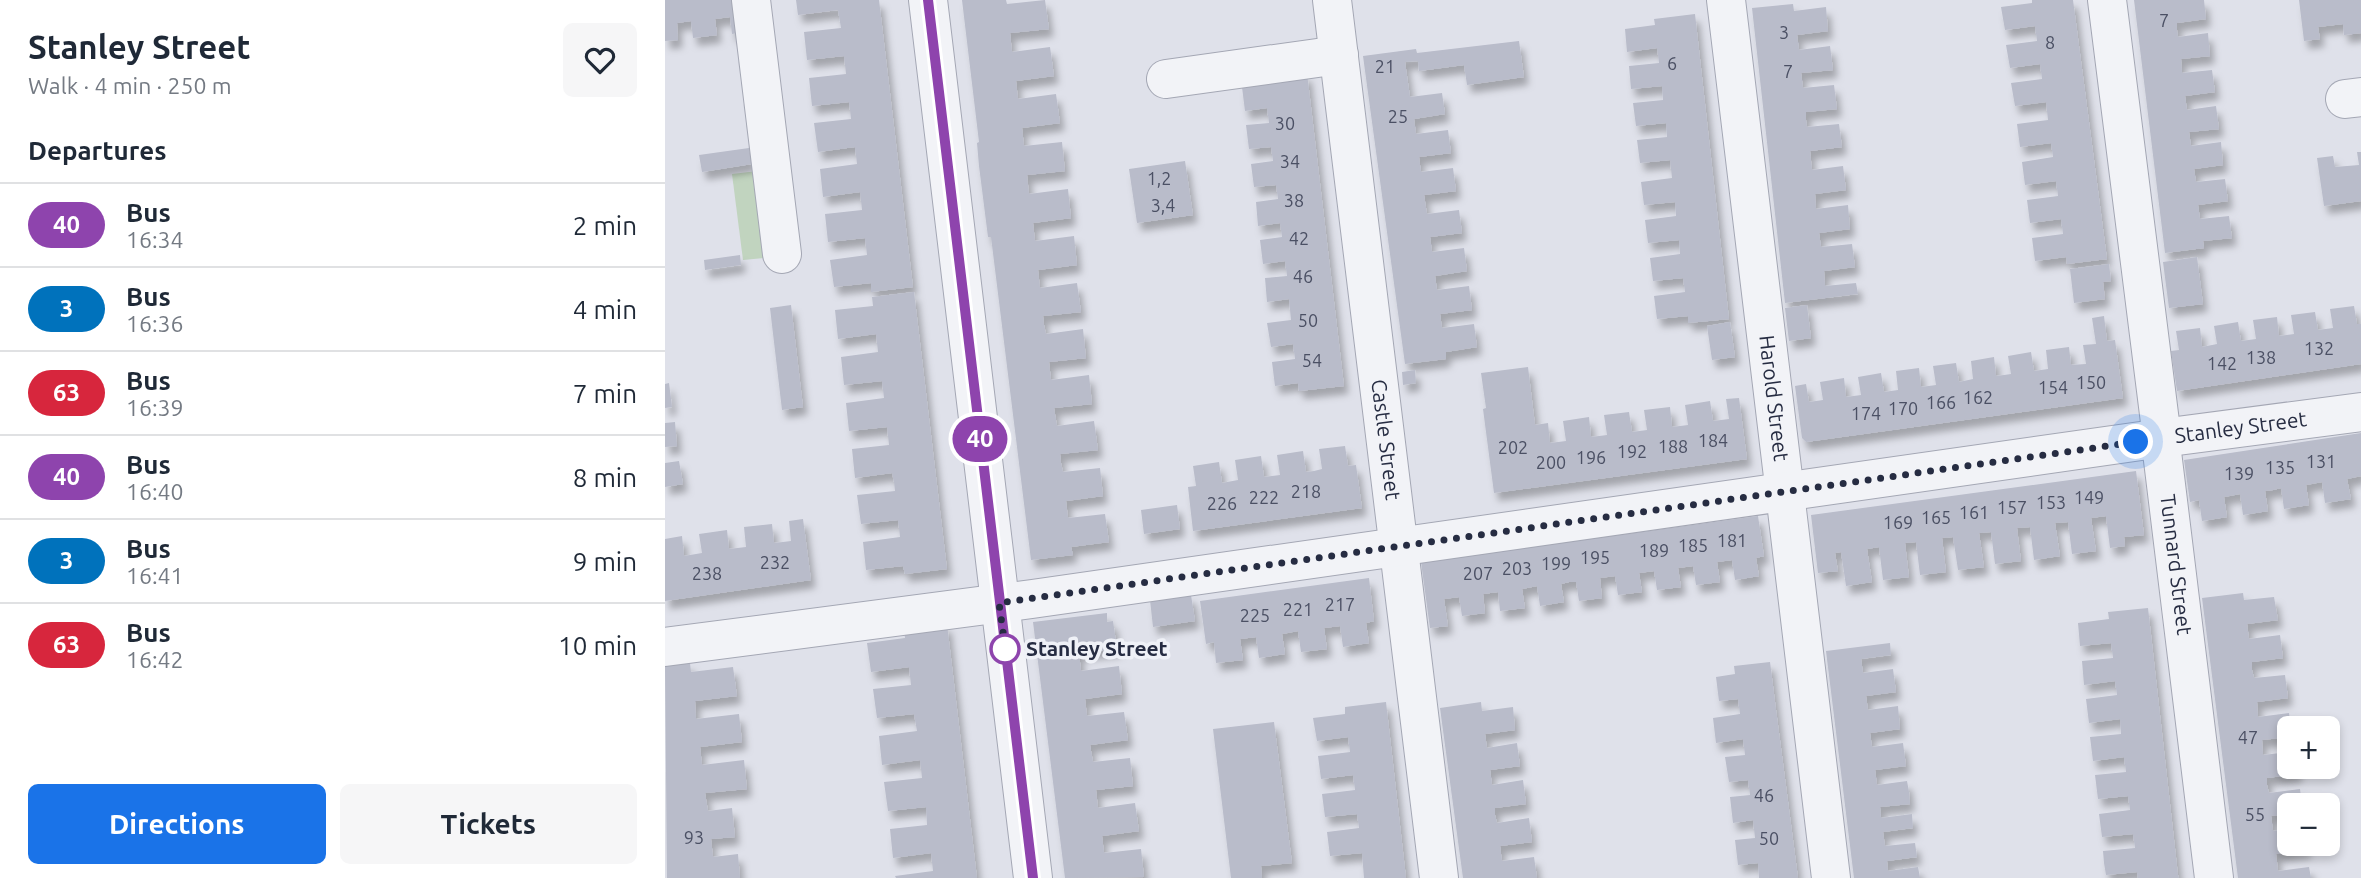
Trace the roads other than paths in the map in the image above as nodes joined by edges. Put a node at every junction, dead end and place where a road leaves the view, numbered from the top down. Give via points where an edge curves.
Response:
1 (751, 0) edge
2 (928, 0) edge
3 (1332, 0) edge
4 (1726, 0) edge
5 (2107, 0) edge
6 (1339, 55) junction
7 (1166, 79) dead end
8 (782, 254) dead end
9 (2361, 412) edge
10 (2162, 438) junction
11 (1785, 492) junction
12 (1399, 547) junction
13 (999, 603) junction
14 (665, 648) edge
15 (1033, 878) edge
16 (1439, 878) edge
17 (1831, 878) edge
18 (2214, 878) edge

1 - 8 street
2 - 13 street
3 - 6 street, Castle Street
4 - 11 street, Harold Street
5 - 10 street, Tunnard Street
6 - 7 street
6 - 12 street, Castle Street
9 - 10 street, Stanley Street
10 - 11 street, Stanley Street
10 - 18 street, Tunnard Street
11 - 12 street, Stanley Street
11 - 17 street, Harold Street
12 - 13 street, Stanley Street
12 - 16 street, Castle Street
13 - 14 street, Stanley Street
13 - 15 street

